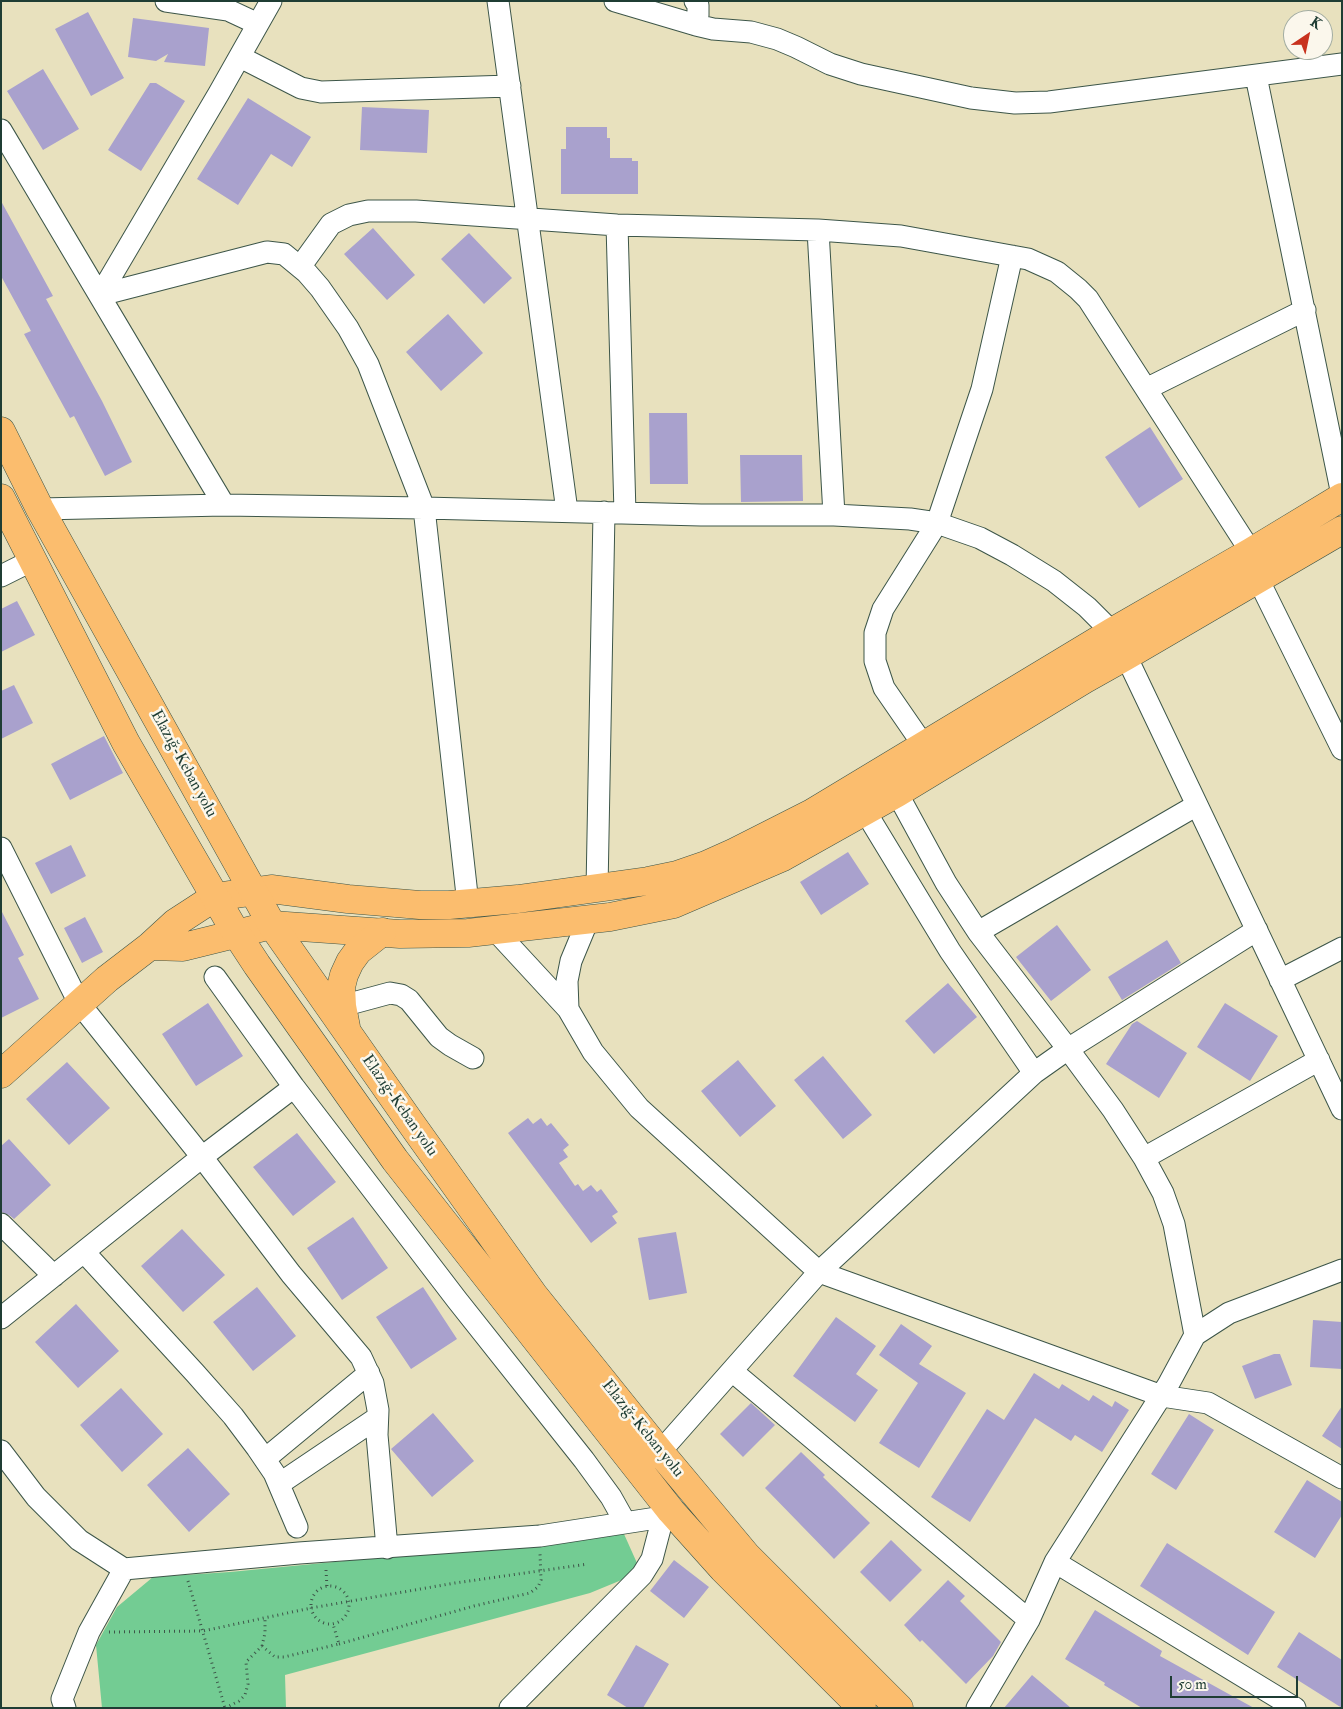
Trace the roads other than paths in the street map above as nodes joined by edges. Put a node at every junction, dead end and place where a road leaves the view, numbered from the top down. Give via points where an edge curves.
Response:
1 (166, 1) edge
2 (271, 1) edge
3 (498, 1) edge
4 (614, 1) edge
5 (695, 1) edge
6 (258, 24) junction
7 (696, 25) junction
8 (240, 57) junction
9 (1342, 64) edge
10 (1256, 76) junction
11 (510, 86) junction
12 (1, 130) edge
13 (526, 219) junction
14 (617, 225) junction
15 (818, 230) junction
16 (1012, 256) junction
17 (300, 267) junction
18 (100, 295) junction
19 (1304, 310) junction
20 (1146, 389) junction
21 (1, 431) edge
22 (1342, 496) edge
23 (1, 498) edge
24 (224, 505) junction
25 (40, 508) junction
26 (424, 508) junction
27 (567, 511) junction
28 (604, 512) junction
29 (625, 513) junction
30 (834, 515) junction
31 (937, 523) junction
32 (1342, 530) edge
33 (1251, 552) junction
34 (33, 560) junction
35 (1, 576) edge
36 (1258, 579) junction
37 (1112, 632) junction
38 (1126, 656) junction
39 (924, 746) junction
40 (1342, 749) edge
41 (897, 794) junction
42 (1197, 805) junction
43 (865, 811) junction
44 (1, 848) edge
45 (597, 889) junction
46 (254, 892) junction
47 (215, 897) junction
48 (468, 904) junction
49 (588, 920) junction
50 (272, 925) junction
51 (495, 930) junction
52 (1257, 930) junction
53 (382, 932) junction
54 (978, 932) junction
55 (236, 933) junction
56 (150, 946) junction
57 (1342, 948) edge
58 (215, 977) dead end
59 (1280, 980) junction
60 (79, 1003) junction
61 (568, 1009) junction
62 (344, 1018) junction
63 (1068, 1049) junction
64 (473, 1058) dead end
65 (1318, 1060) junction
66 (1034, 1073) junction
67 (1, 1074) edge
68 (294, 1087) junction
69 (1341, 1104) edge
70 (202, 1157) junction
71 (1144, 1158) junction
72 (1, 1224) edge
73 (84, 1252) junction
74 (1342, 1270) edge
75 (819, 1272) junction
76 (54, 1276) junction
77 (1, 1318) edge
78 (1195, 1335) junction
79 (732, 1371) junction
80 (369, 1373) junction
81 (1162, 1396) junction
82 (378, 1418) junction
83 (1, 1451) edge
84 (660, 1452) junction
85 (265, 1459) junction
86 (1342, 1478) edge
87 (279, 1484) junction
88 (667, 1514) junction
89 (625, 1522) junction
90 (297, 1527) dead end
91 (387, 1548) junction
92 (1055, 1562) junction
93 (124, 1568) junction
94 (1029, 1620) junction
95 (65, 1708) edge
96 (510, 1708) edge
97 (862, 1708) edge
98 (899, 1708) edge
99 (977, 1708) edge
100 (1295, 1708) edge

1 - 6 street via 228,10
2 - 6 street
3 - 11 street
4 - 7 street
5 - 7 street via 698,5
6 - 8 street
7 - 10 street via 777,39 830,64 861,74 971,98 1015,103 1049,102
8 - 11 street via 301,88 321,92
8 - 18 street
9 - 10 street
10 - 19 street
11 - 13 street
12 - 18 street
13 - 14 street
13 - 17 street via 416,211 368,211 349,215 331,224
13 - 27 street
14 - 15 street
14 - 29 street
15 - 16 street via 901,236
15 - 30 street
16 - 20 street via 1044,265 1078,289 1088,299
16 - 31 street via 982,389
17 - 18 street via 284,254 268,252
17 - 26 street via 320,288 368,364
18 - 24 street
19 - 20 street
19 - 22 street
20 - 33 street
21 - 25 main road, Elazığ-Keban yolu
22 - 33 main road
23 - 34 main road, Elazığ-Keban yolu
24 - 25 street
24 - 26 street
25 - 46 main road, Elazığ-Keban yolu
26 - 27 street
26 - 48 street
27 - 28 street
28 - 29 street
28 - 45 street
29 - 30 street
30 - 31 street
31 - 37 street via 980,538 1054,581
31 - 39 street via 884,609 874,646 878,674 884,688
32 - 36 main road
33 - 37 main road
34 - 35 street
34 - 47 main road, Elazığ-Keban yolu via 126,743
36 - 38 main road
36 - 40 street
37 - 38 street
37 - 39 main road
38 - 41 main road
38 - 42 street
39 - 45 main road via 812,813 735,852 677,875
41 - 43 main road
41 - 54 street via 946,883
42 - 52 street
42 - 54 street
43 - 49 main road via 781,858 674,904
43 - 66 street via 950,952
44 - 60 street
45 - 48 main road
46 - 47 main road
46 - 48 main road via 271,889 420,905
46 - 50 main road, Elazığ-Keban yolu
47 - 55 main road, Elazığ-Keban yolu
47 - 56 main road via 175,923
49 - 51 main road
49 - 61 street via 571,961 567,981
50 - 53 main road
50 - 55 main road
50 - 62 main road, Elazığ-Keban yolu
51 - 53 main road
51 - 61 street
52 - 59 street
52 - 63 street
53 - 62 main road via 358,951 344,975 341,988
54 - 63 street
55 - 56 main road via 183,946
55 - 88 main road, Elazığ-Keban yolu via 395,1160
56 - 60 main road
57 - 59 street
58 - 68 street
59 - 65 street
60 - 67 main road
60 - 70 street
61 - 75 street via 593,1052 639,1108
62 - 64 street via 390,994 401,995 409,1000 439,1037
62 - 84 main road, Elazığ-Keban yolu via 533,1294
63 - 66 street
63 - 71 street
65 - 69 street
65 - 71 street
66 - 75 street
68 - 70 street
68 - 89 street via 584,1460
70 - 73 street
70 - 80 street via 361,1357
71 - 78 street via 1163,1193 1174,1224
72 - 76 street
73 - 76 street
73 - 85 street via 233,1416
74 - 78 street via 1229,1313
75 - 79 street
75 - 81 street
76 - 77 street
78 - 81 street
79 - 84 street
79 - 94 street
80 - 82 street
80 - 85 street
81 - 86 street via 1208,1403
81 - 92 street
82 - 87 street
82 - 91 street
83 - 93 street via 36,1497 79,1540
84 - 98 main road, Elazığ-Keban yolu via 747,1556
85 - 87 street
87 - 90 street
88 - 89 street
88 - 96 street via 652,1559 642,1576
88 - 97 main road, Elazığ-Keban yolu
89 - 91 street via 540,1536
91 - 93 street
92 - 94 street
92 - 100 street
93 - 95 street via 89,1632 62,1699
94 - 99 street

